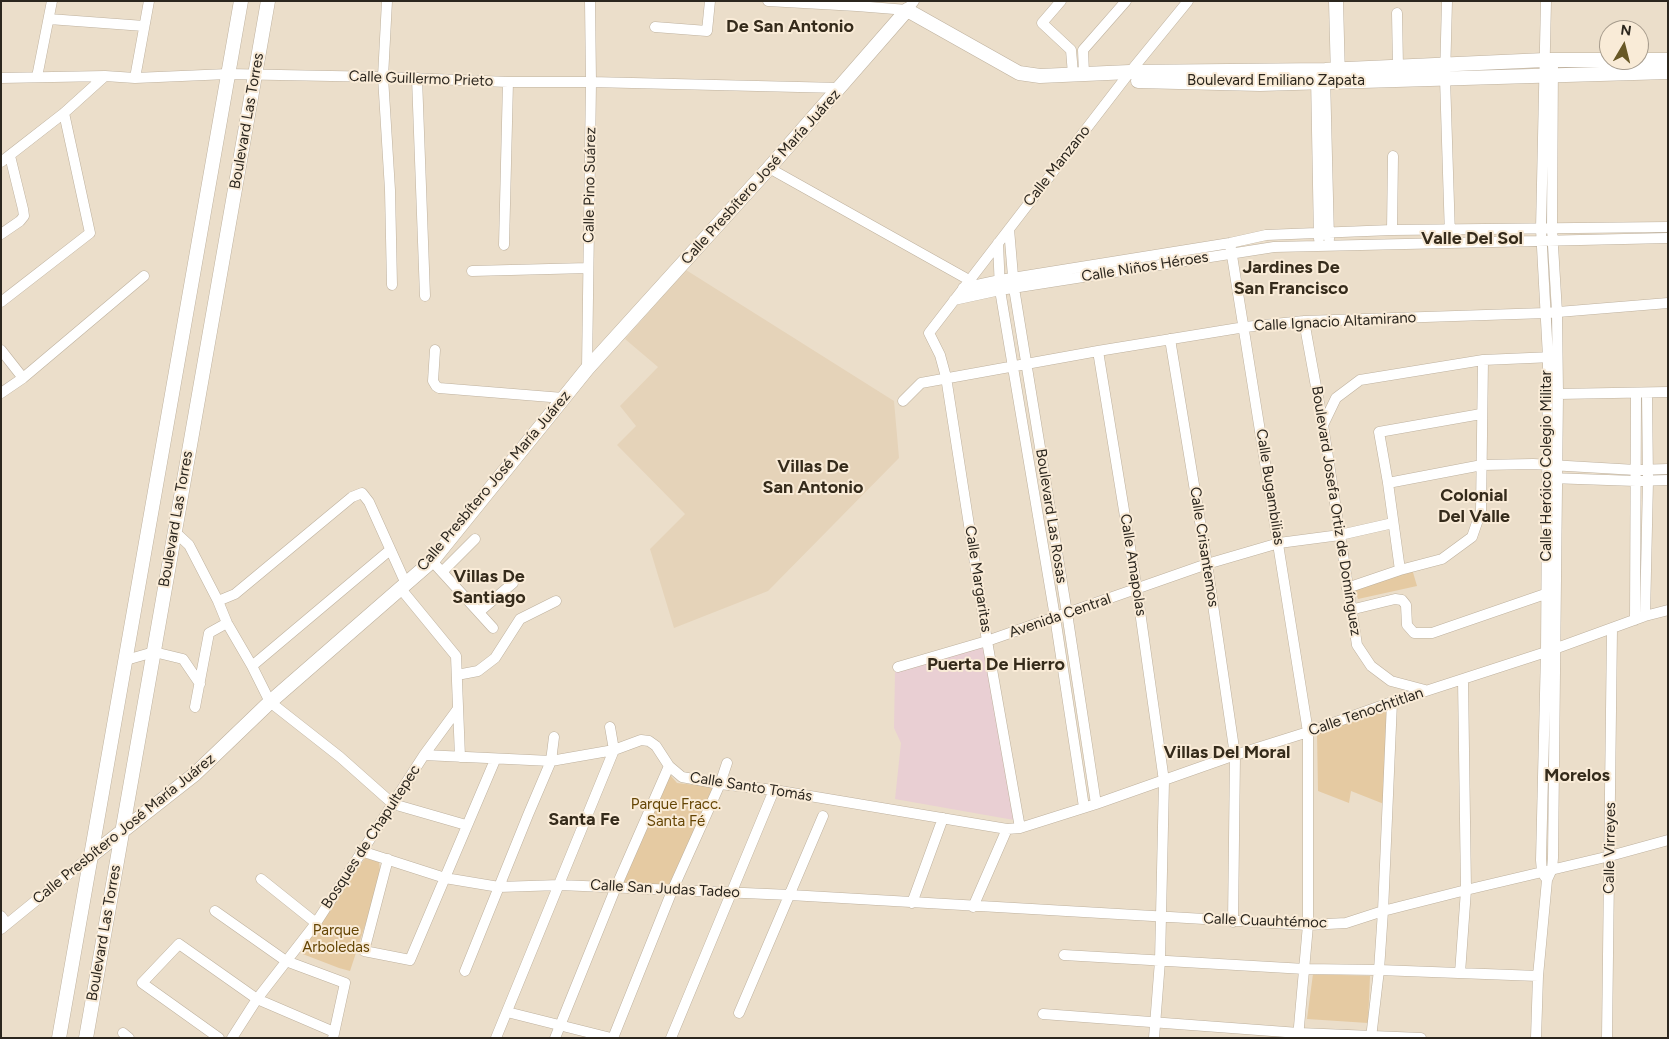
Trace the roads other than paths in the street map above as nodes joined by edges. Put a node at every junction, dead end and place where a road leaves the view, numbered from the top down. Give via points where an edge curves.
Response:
1 (52, 1) edge
2 (149, 1) edge
3 (241, 1) edge
4 (268, 1) edge
5 (387, 1) edge
6 (590, 1) edge
7 (710, 1) edge
8 (768, 1) edge
9 (1061, 1) edge
10 (1126, 1) edge
11 (1188, 1) edge
12 (1336, 1) edge
13 (1344, 1) edge
14 (1447, 1) edge
15 (1546, 1) edge
16 (908, 9) edge
17 (1397, 13) dead end
18 (49, 20) junction
19 (144, 26) junction
20 (655, 27) dead end
21 (1071, 50) junction
22 (1084, 50) junction
23 (1549, 60) junction
24 (1599, 60) edge
25 (1649, 60) edge
26 (1668, 60) edge
27 (1398, 67) junction
28 (1446, 72) junction
29 (1668, 72) edge
30 (228, 74) junction
31 (1078, 74) junction
32 (256, 75) junction
33 (105, 76) junction
34 (1331, 76) junction
35 (1549, 76) junction
36 (38, 77) junction
37 (383, 77) junction
38 (1126, 77) junction
39 (1, 78) edge
40 (135, 78) junction
41 (417, 78) junction
42 (508, 82) junction
43 (591, 82) junction
44 (840, 88) junction
45 (64, 113) junction
46 (1393, 156) dead end
47 (6, 159) edge
48 (769, 168) junction
49 (1668, 227) edge
50 (1009, 229) junction
51 (1547, 229) junction
52 (1392, 230) junction
53 (1449, 230) junction
54 (1324, 233) junction
55 (1, 234) edge
56 (1668, 238) edge
57 (1547, 241) junction
58 (1450, 242) junction
59 (998, 243) junction
60 (504, 245) dead end
61 (1324, 246) junction
62 (1231, 248) junction
63 (588, 268) junction
64 (472, 271) dead end
65 (144, 276) dead end
66 (1014, 283) junction
67 (966, 284) junction
68 (392, 285) dead end
69 (1000, 285) junction
70 (425, 296) dead end
71 (954, 300) junction
72 (1, 302) edge
73 (1668, 303) edge
74 (1557, 312) junction
75 (1546, 313) junction
76 (1304, 321) junction
77 (1245, 327) junction
78 (929, 333) joint
79 (1170, 339) junction
80 (1, 350) edge
81 (434, 350) dead end
82 (1098, 351) junction
83 (1553, 357) junction
84 (1483, 360) junction
85 (1026, 364) junction
86 (1013, 366) junction
87 (587, 369) junction
88 (946, 377) junction
89 (23, 378) junction
90 (1647, 392) junction
91 (1668, 392) edge
92 (1, 393) edge
93 (1636, 393) junction
94 (1558, 394) junction
95 (563, 398) junction
96 (903, 401) dead end
97 (1481, 414) junction
98 (1324, 425) junction
99 (1552, 464) junction
100 (1482, 465) junction
101 (1668, 469) edge
102 (1636, 470) junction
103 (1648, 475) junction
104 (1552, 478) junction
105 (1668, 480) edge
106 (1636, 481) junction
107 (1388, 483) junction
108 (1393, 524) junction
109 (174, 531) junction
110 (1340, 535) junction
111 (475, 539) dead end
112 (1279, 543) junction
113 (390, 550) junction
114 (432, 561) junction
115 (1207, 564) junction
116 (1400, 570) junction
117 (442, 572) junction
118 (513, 583) dead end
119 (403, 586) junction
120 (1347, 588) junction
121 (1137, 590) junction
122 (1551, 592) junction
123 (218, 601) junction
124 (556, 601) dead end
125 (1350, 610) junction
126 (1668, 610) edge
127 (479, 612) junction
128 (1067, 613) junction
129 (1055, 617) junction
130 (1640, 618) junction
131 (227, 623) junction
132 (493, 628) dead end
133 (1612, 629) junction
134 (987, 641) junction
135 (1550, 650) junction
136 (139, 656) junction
137 (252, 666) junction
138 (898, 667) dead end
139 (457, 675) junction
140 (1463, 679) junction
141 (200, 684) junction
142 (1426, 690) junction
143 (270, 702) junction
144 (1392, 702) junction
145 (195, 708) dead end
146 (457, 710) junction
147 (610, 727) dead end
148 (1308, 732) junction
149 (554, 737) dead end
150 (614, 750) junction
151 (424, 755) junction
152 (1235, 755) junction
153 (460, 758) junction
154 (495, 760) junction
155 (551, 761) junction
156 (727, 763) dead end
157 (669, 766) junction
158 (1164, 781) junction
159 (720, 784) junction
160 (774, 790) junction
161 (393, 804) junction
162 (1096, 804) junction
163 (1084, 807) junction
164 (823, 816) dead end
165 (943, 818) junction
166 (466, 825) junction
167 (1020, 828) junction
168 (1007, 829) junction
169 (122, 832) junction
170 (1668, 840) edge
171 (101, 848) junction
172 (361, 851) junction
173 (1610, 856) junction
174 (388, 859) junction
175 (1547, 874) junction
176 (445, 878) junction
177 (261, 879) dead end
178 (560, 884) junction
179 (499, 887) junction
180 (616, 887) junction
181 (1466, 890) junction
182 (672, 891) junction
183 (732, 892) junction
184 (790, 895) junction
185 (912, 903) junction
186 (973, 906) junction
187 (215, 911) dead end
188 (1383, 912) junction
189 (1162, 916) junction
190 (1233, 922) junction
191 (3, 923) edge
192 (316, 923) junction
193 (1308, 925) junction
194 (1064, 955) dead end
195 (286, 961) junction
196 (1160, 961) junction
197 (1305, 969) junction
198 (1379, 970) junction
199 (465, 971) dead end
200 (1460, 973) junction
201 (1538, 976) junction
202 (256, 999) junction
203 (507, 1012) junction
204 (740, 1013) dead end
205 (1043, 1014) dead end
206 (1154, 1023) junction
207 (560, 1025) junction
208 (333, 1035) edge
209 (1298, 1035) edge
210 (1371, 1036) edge
211 (59, 1038) edge
212 (86, 1038) edge
213 (219, 1038) edge
214 (232, 1038) edge
215 (496, 1038) edge
216 (555, 1038) edge
217 (612, 1038) edge
218 (671, 1038) edge
219 (1154, 1038) edge
220 (1421, 1038) edge
221 (1536, 1038) edge
222 (1608, 1038) edge

1 - 18 street
2 - 19 street
3 - 30 street, Boulevard Las Torres
4 - 32 street, Boulevard Las Torres
5 - 37 street
6 - 43 street, Calle Pino Suárez
7 - 20 street via 706,31
8 - 16 street
9 - 21 street via 1042,23
10 - 22 street
11 - 38 street, Calle Manzano
12 - 34 street
13 - 34 street
14 - 28 street
15 - 23 street, Calle Heróico Colegio Militar
16 - 31 street, Boulevard Emiliano Zapata via 1019,73 1040,76
16 - 38 street, Boulevard Emiliano Zapata via 1016,80 1040,85
16 - 44 street, Calle Presbítero José María Juárez
17 - 27 street
18 - 19 street
18 - 36 street
19 - 40 street
21 - 22 street
21 - 31 street
22 - 31 street
23 - 24 street, Boulevard Emiliano Zapata
23 - 28 street, Boulevard Emiliano Zapata
23 - 35 street, Calle Heróico Colegio Militar
25 - 26 street
27 - 28 street, Boulevard Emiliano Zapata
27 - 34 street, Boulevard Emiliano Zapata
28 - 34 street, Boulevard Emiliano Zapata
28 - 35 street, Boulevard Emiliano Zapata
28 - 53 street
29 - 35 street, Boulevard Emiliano Zapata
30 - 32 street, Calle Guillermo Prieto
30 - 40 street, Calle Guillermo Prieto
30 - 136 street, Boulevard Las Torres
31 - 38 street, Boulevard Emiliano Zapata
32 - 37 street, Calle Guillermo Prieto
32 - 109 street, Boulevard Las Torres
33 - 36 street, Calle Guillermo Prieto
33 - 40 street, Calle Guillermo Prieto
33 - 45 street
34 - 38 street, Boulevard Emiliano Zapata
34 - 54 street
35 - 51 street, Calle Heróico Colegio Militar
36 - 39 street, Calle Guillermo Prieto
37 - 41 street, Calle Guillermo Prieto
37 - 68 street
38 - 50 street, Calle Manzano
41 - 42 street, Calle Guillermo Prieto
41 - 70 street
42 - 43 street, Calle Guillermo Prieto
42 - 60 street
43 - 44 street, Calle Guillermo Prieto
43 - 63 street, Calle Pino Suárez
44 - 48 street, Calle Presbítero José María Juárez
45 - 47 street
45 - 72 street via 90,233
46 - 52 street
47 - 55 street via 24,216
48 - 67 street
48 - 87 street, Calle Presbítero José María Juárez
49 - 51 street, Calle Niños Héroes
50 - 59 street, Calle Manzano
50 - 66 street, Boulevard Las Rosas
51 - 53 street, Calle Niños Héroes
51 - 57 street, Calle Heróico Colegio Militar
52 - 53 street, Calle Niños Héroes
52 - 54 street, Calle Niños Héroes
53 - 58 street
54 - 61 street
54 - 62 street, Calle Niños Héroes via 1266,235
56 - 57 street, Calle Niños Héroes
57 - 58 street, Calle Niños Héroes
57 - 74 street, Calle Heróico Colegio Militar
57 - 75 street, Calle Heróico Colegio Militar
58 - 61 street, Calle Niños Héroes
59 - 67 street, Calle Manzano
59 - 69 street, Boulevard Las Rosas
61 - 62 street, Calle Niños Héroes
62 - 66 street, Calle Niños Héroes
62 - 77 street, Calle Bugambilias
63 - 64 street
63 - 87 street, Calle Pino Suárez
65 - 89 street
66 - 69 street, Calle Niños Héroes
66 - 85 street, Boulevard Las Rosas
67 - 69 street, Calle Niños Héroes
67 - 71 street, Calle Manzano
69 - 71 street, Calle Niños Héroes
69 - 86 street, Boulevard Las Rosas
71 - 78 street, Calle Manzano
73 - 74 street, Calle Ignacio Altamirano
74 - 75 street, Calle Ignacio Altamirano
74 - 83 street, Calle Heróico Colegio Militar
75 - 76 street, Calle Ignacio Altamirano
75 - 83 street, Calle Heróico Colegio Militar
76 - 77 street, Calle Ignacio Altamirano
76 - 98 street, Boulevard Josefa Ortiz de Domínguez
77 - 79 street, Calle Ignacio Altamirano
77 - 112 street, Calle Bugambilias
78 - 88 street, Calle Margaritas
79 - 82 street, Calle Ignacio Altamirano
79 - 115 street, Calle Crisantemos
80 - 89 street
81 - 95 street via 432,381 439,388
82 - 85 street, Calle Ignacio Altamirano
82 - 121 street, Calle Amapolas
83 - 84 street
83 - 94 street, Calle Heróico Colegio Militar
83 - 99 street, Calle Heróico Colegio Militar
84 - 97 street
84 - 98 street via 1360,380 1336,398
85 - 86 street, Calle Ignacio Altamirano
85 - 128 street, Boulevard Las Rosas
86 - 88 street, Calle Ignacio Altamirano
86 - 129 street, Boulevard Las Rosas
87 - 95 street, Calle Presbítero José María Juárez
88 - 96 street, Calle Ignacio Altamirano via 922,383
88 - 134 street, Calle Margaritas
89 - 92 street
90 - 91 street
90 - 93 street
90 - 103 street
93 - 94 street
93 - 102 street
94 - 99 street, Calle Heróico Colegio Militar
95 - 114 street, Calle Presbítero José María Juárez
97 - 100 street
97 - 107 street via 1379,432
98 - 110 street, Boulevard Josefa Ortiz de Domínguez
99 - 100 street
99 - 102 street
99 - 104 street, Calle Heróico Colegio Militar
100 - 107 street
100 - 116 street via 1481,511 1472,537 1442,559
101 - 103 street
102 - 103 street
102 - 106 street
103 - 105 street
103 - 106 street
103 - 130 street
104 - 106 street
104 - 122 street, Calle Heróico Colegio Militar
106 - 130 street
107 - 108 street
108 - 110 street, Avenida Central
108 - 116 street
109 - 123 street via 189,545
109 - 136 street, Boulevard Las Torres
110 - 112 street, Avenida Central
110 - 120 street, Boulevard Josefa Ortiz de Domínguez
111 - 117 street
112 - 115 street, Avenida Central
112 - 148 street, Calle Bugambilias
113 - 119 street
113 - 123 street via 362,493 352,496 235,594
113 - 137 street
114 - 117 street
114 - 119 street, Calle Presbítero José María Juárez
115 - 121 street, Avenida Central
115 - 152 street, Calle Crisantemos
116 - 120 street
117 - 127 street
118 - 127 street
119 - 139 street via 456,656
119 - 143 street, Calle Presbítero José María Juárez
120 - 125 street, Boulevard Josefa Ortiz de Domínguez
121 - 128 street, Avenida Central
121 - 158 street, Calle Amapolas
122 - 125 street via 1432,632 1414,633 1407,625 1406,605 1402,600
122 - 135 street, Calle Heróico Colegio Militar
123 - 131 street
124 - 139 street via 520,619 496,658 478,671
125 - 142 street, Boulevard Josefa Ortiz de Domínguez via 1357,645 1371,666 1391,681
126 - 130 street, Calle Tenochtitlan
127 - 132 street
128 - 129 street, Avenida Central
128 - 162 street, Boulevard Las Rosas
129 - 134 street, Avenida Central
129 - 163 street, Boulevard Las Rosas
130 - 133 street, Calle Tenochtitlan
131 - 137 street
131 - 141 street via 209,633
133 - 135 street, Calle Tenochtitlan
133 - 173 street, Calle Virreyes
134 - 138 street, Avenida Central
134 - 167 street, Calle Margaritas
135 - 140 street, Calle Tenochtitlan
135 - 175 street, Calle Heróico Colegio Militar
136 - 141 street via 183,659
136 - 169 street, Boulevard Las Torres
136 - 171 street, Boulevard Las Torres
137 - 143 street
139 - 146 street
140 - 142 street, Calle Tenochtitlan
140 - 181 street
141 - 145 street
142 - 144 street, Calle Tenochtitlan
143 - 161 street
143 - 169 street, Calle Presbítero José María Juárez via 195,774
144 - 148 street, Calle Tenochtitlan
144 - 188 street
146 - 151 street, Bosques de Chapultepec
146 - 153 street
147 - 150 street
148 - 152 street, Calle Tenochtitlan
148 - 193 street, Calle Bugambilias
149 - 155 street
150 - 155 street, Calle Santo Tomás
150 - 157 street, Calle Santo Tomás via 649,740
150 - 178 street
151 - 153 street, Calle Santo Tomás
151 - 161 street, Bosques de Chapultepec
152 - 158 street, Calle Tenochtitlan
152 - 190 street, Calle Crisantemos
153 - 154 street, Calle Santo Tomás
154 - 155 street, Calle Santo Tomás
154 - 166 street
155 - 179 street
156 - 159 street
157 - 159 street, Calle Santo Tomás via 682,776
157 - 180 street
158 - 162 street, Calle Tenochtitlan
158 - 189 street, Calle Amapolas
159 - 160 street, Calle Santo Tomás
159 - 182 street
160 - 165 street, Calle Santo Tomás
160 - 183 street
161 - 166 street
161 - 172 street, Bosques de Chapultepec
162 - 163 street, Calle Tenochtitlan
163 - 167 street, Calle Tenochtitlan
164 - 184 street
165 - 168 street, Calle Santo Tomás
165 - 185 street
166 - 176 street
167 - 168 street, Calle Tenochtitlan
168 - 186 street
169 - 171 street, Calle Presbítero José María Juárez
169 - 212 street, Boulevard Las Torres
170 - 173 street, Calle Cuauhtémoc
171 - 191 street, Calle Presbítero José María Juárez
171 - 211 street, Boulevard Las Torres
172 - 174 street, Calle San Judas Tadeo
172 - 192 street, Bosques de Chapultepec
173 - 175 street, Calle Cuauhtémoc
173 - 222 street, Calle Virreyes
174 - 176 street, Calle San Judas Tadeo
174 - 176 street via 364,951 410,960
175 - 181 street, Calle Cuauhtémoc
175 - 201 street, Calle Heróico Colegio Militar
176 - 179 street, Calle San Judas Tadeo
177 - 192 street
178 - 179 street, Calle San Judas Tadeo
178 - 180 street, Calle San Judas Tadeo
178 - 203 street
179 - 199 street
180 - 182 street, Calle San Judas Tadeo
180 - 207 street
181 - 188 street, Calle Cuauhtémoc
181 - 200 street
182 - 183 street, Calle San Judas Tadeo
182 - 217 street
183 - 184 street, Calle San Judas Tadeo
183 - 218 street
184 - 185 street, Calle San Judas Tadeo
184 - 204 street
185 - 186 street, Calle San Judas Tadeo
186 - 189 street, Calle Cuauhtémoc
187 - 195 street
188 - 193 street, Calle Cuauhtémoc via 1346,923
188 - 198 street
189 - 190 street, Calle Cuauhtémoc
189 - 196 street, Calle Amapolas
190 - 193 street, Calle Cuauhtémoc
192 - 195 street, Bosques de Chapultepec
193 - 197 street, Calle Bugambilias
194 - 196 street
195 - 202 street, Bosques de Chapultepec
195 - 208 street via 345,983
196 - 197 street
196 - 206 street, Calle Amapolas
197 - 198 street
197 - 209 street, Calle Bugambilias
198 - 200 street
198 - 210 street
200 - 201 street
201 - 221 street, Calle Heróico Colegio Militar
202 - 208 street
202 - 213 street via 179,944 142,983
202 - 214 street, Bosques de Chapultepec
203 - 207 street
203 - 215 street
205 - 206 street
206 - 209 street
206 - 219 street, Calle Amapolas
207 - 216 street
207 - 217 street
209 - 210 street
210 - 220 street

